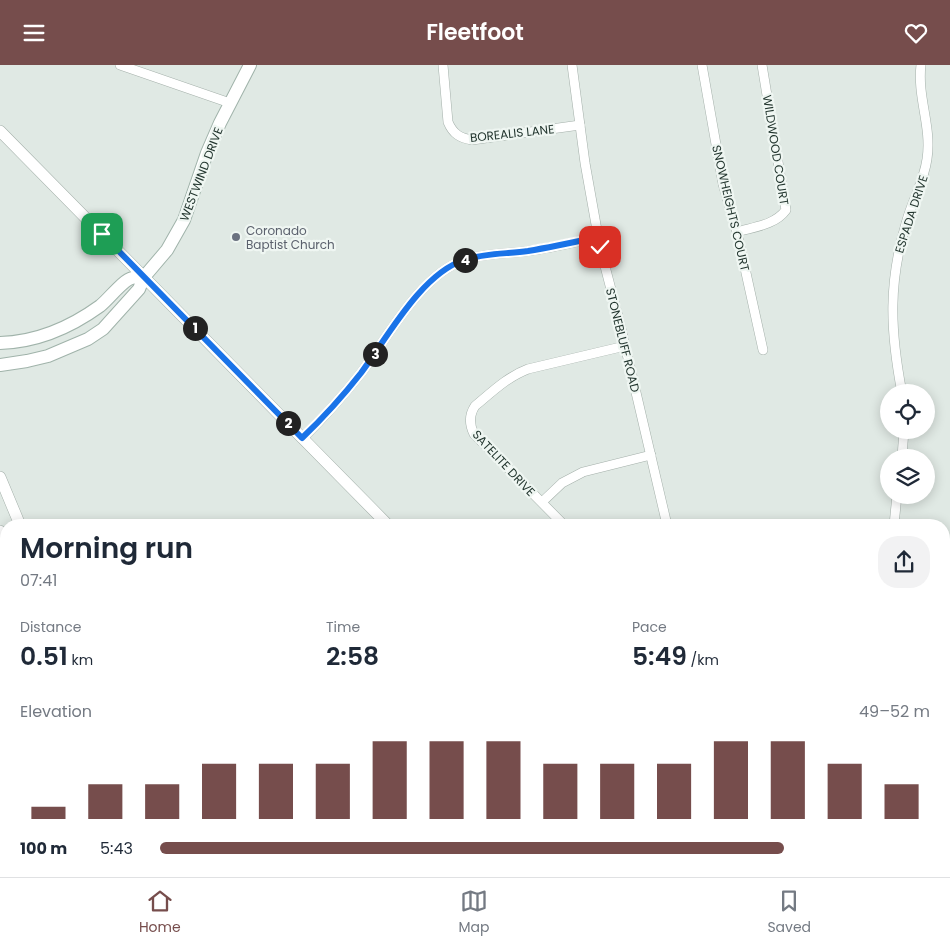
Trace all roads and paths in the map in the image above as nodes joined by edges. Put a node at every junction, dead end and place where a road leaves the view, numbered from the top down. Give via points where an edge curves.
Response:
1 (120, 65) edge
2 (250, 65) edge
3 (443, 65) edge
4 (572, 65) edge
5 (702, 65) edge
6 (762, 65) edge
7 (922, 65) edge
8 (230, 103) junction
9 (580, 125) junction
10 (0, 131) edge
11 (736, 231) junction
12 (598, 237) junction
13 (144, 277) junction
14 (0, 343) edge
15 (625, 346) junction
16 (763, 350) dead end
17 (0, 365) edge
18 (900, 384) edge
19 (302, 438) junction
20 (651, 455) junction
21 (0, 477) edge
22 (542, 502) junction
23 (896, 504) edge
24 (18, 519) edge
25 (382, 519) edge
26 (558, 519) edge
27 (665, 519) edge
28 (895, 519) edge

1 - 8 street
2 - 8 main road, WESTWIND DRIVE
3 - 9 street, BOREALIS LANE via 448,122 453,131 465,139
4 - 9 street, STONEBLUFF ROAD
5 - 11 street, SNOWHEIGHTS COURT via 723,184
6 - 11 street, WILDWOOD COURT via 786,210 780,218
7 - 18 street, ESPADA DRIVE via 920,85 928,133 927,158 898,252 892,302 892,332
8 - 13 main road, WESTWIND DRIVE via 207,153 184,220 167,250
9 - 12 street, STONEBLUFF ROAD
10 - 13 street
11 - 16 street, SNOWHEIGHTS COURT
12 - 15 street, STONEBLUFF ROAD
12 - 19 street via 463,260 440,272 428,283 348,389
13 - 14 main road via 130,278 102,305 59,329 34,338
13 - 17 main road, WESTWIND DRIVE via 127,303 103,329 88,339 48,356
13 - 19 street
15 - 20 street, STONEBLUFF ROAD
15 - 22 street, SATELITE DRIVE via 516,374 472,410 470,425 474,434
19 - 25 street
20 - 22 street via 577,475 562,483
20 - 27 street, STONEBLUFF ROAD
21 - 24 street
22 - 26 street, SATELITE DRIVE
23 - 28 street

